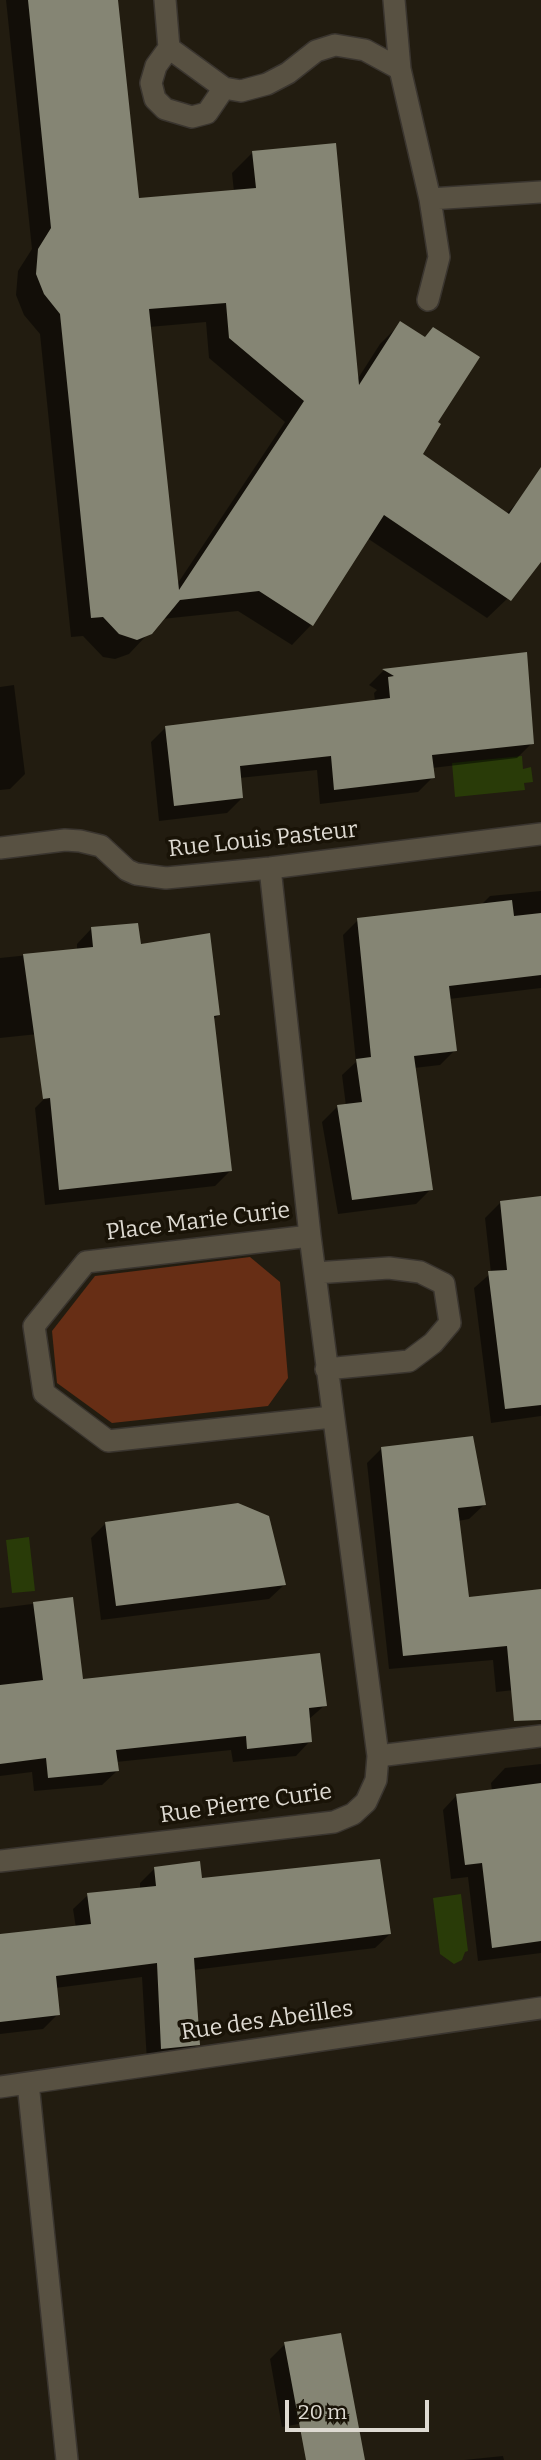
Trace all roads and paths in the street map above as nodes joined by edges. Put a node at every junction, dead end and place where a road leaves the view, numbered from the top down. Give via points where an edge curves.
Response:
1 (164, 0) edge
2 (394, 0) edge
3 (169, 48) junction
4 (400, 69) junction
5 (224, 88) junction
6 (541, 192) edge
7 (430, 199) junction
8 (428, 300) dead end
9 (541, 834) edge
10 (0, 848) edge
11 (270, 868) junction
12 (310, 1236) junction
13 (315, 1273) junction
14 (327, 1369) junction
15 (332, 1417) junction
16 (541, 1737) edge
17 (378, 1756) junction
18 (0, 1861) edge
19 (541, 2008) edge
20 (28, 2083) junction
21 (0, 2087) edge
22 (67, 2460) edge

1 - 3 street
2 - 4 street
3 - 5 street
3 - 5 street via 151,83 155,99 165,109 192,117 207,113
4 - 5 street via 365,50 335,45 316,51 267,84 241,91
4 - 7 street
6 - 7 street
7 - 8 street via 439,257
9 - 11 street, Rue Louis Pasteur
10 - 11 street, Rue Louis Pasteur via 80,841 101,846 127,870 152,877
11 - 12 street, Rue Pierre Curie
12 - 13 street, Rue Pierre Curie
12 - 15 street, Place Marie Curie via 86,1262 34,1326 44,1393 108,1441
13 - 14 street, Rue Pierre Curie
13 - 14 street via 389,1268 420,1272 444,1284 450,1323 409,1361
14 - 15 street, Rue Pierre Curie
15 - 17 street, Rue Pierre Curie
16 - 17 street
17 - 18 street, Rue Pierre Curie via 376,1780 366,1802 354,1814 334,1822
19 - 20 street, Rue des Abeilles
20 - 21 street, Rue des Abeilles
20 - 22 street

